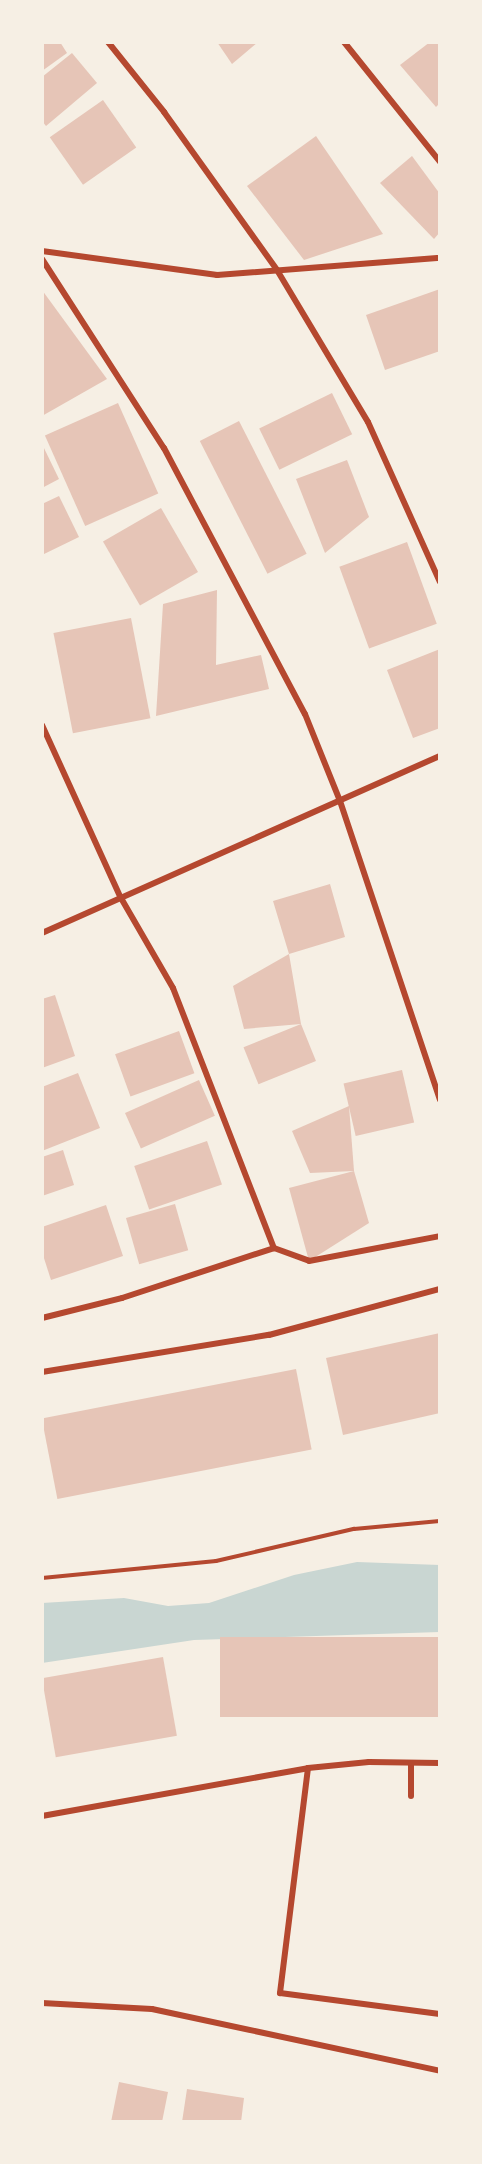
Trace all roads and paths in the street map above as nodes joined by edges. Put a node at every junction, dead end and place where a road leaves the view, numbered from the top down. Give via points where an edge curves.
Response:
1 (108, 42) edge
2 (344, 42) edge
3 (440, 162) edge
4 (42, 250) edge
5 (440, 258) edge
6 (42, 259) edge
7 (277, 270) junction
8 (440, 582) edge
9 (42, 725) edge
10 (440, 756) edge
11 (340, 801) junction
12 (121, 897) junction
13 (42, 933) edge
14 (440, 1100) edge
15 (440, 1236) edge
16 (274, 1248) junction
17 (440, 1289) edge
18 (42, 1318) edge
19 (42, 1372) edge
20 (440, 1521) edge
21 (42, 1578) edge
22 (411, 1762) junction
23 (440, 1763) edge
24 (308, 1768) junction
25 (411, 1796) dead end
26 (43, 1816) edge
27 (42, 2003) edge
28 (440, 2013) edge
29 (440, 2071) edge

1 - 7 street via 164,111
2 - 3 street
4 - 7 street via 217,275
5 - 7 street
6 - 11 street via 164,448 305,714
7 - 8 street via 368,422
9 - 12 street
10 - 11 street
11 - 12 street
11 - 14 street
12 - 13 street
12 - 16 street via 173,988
15 - 16 street via 309,1261
16 - 18 street via 122,1298
17 - 19 street via 269,1335
20 - 21 path via 354,1529 216,1561
22 - 23 street
22 - 24 street
22 - 25 street
24 - 26 street
24 - 28 street via 280,1993
27 - 29 street via 153,2009

